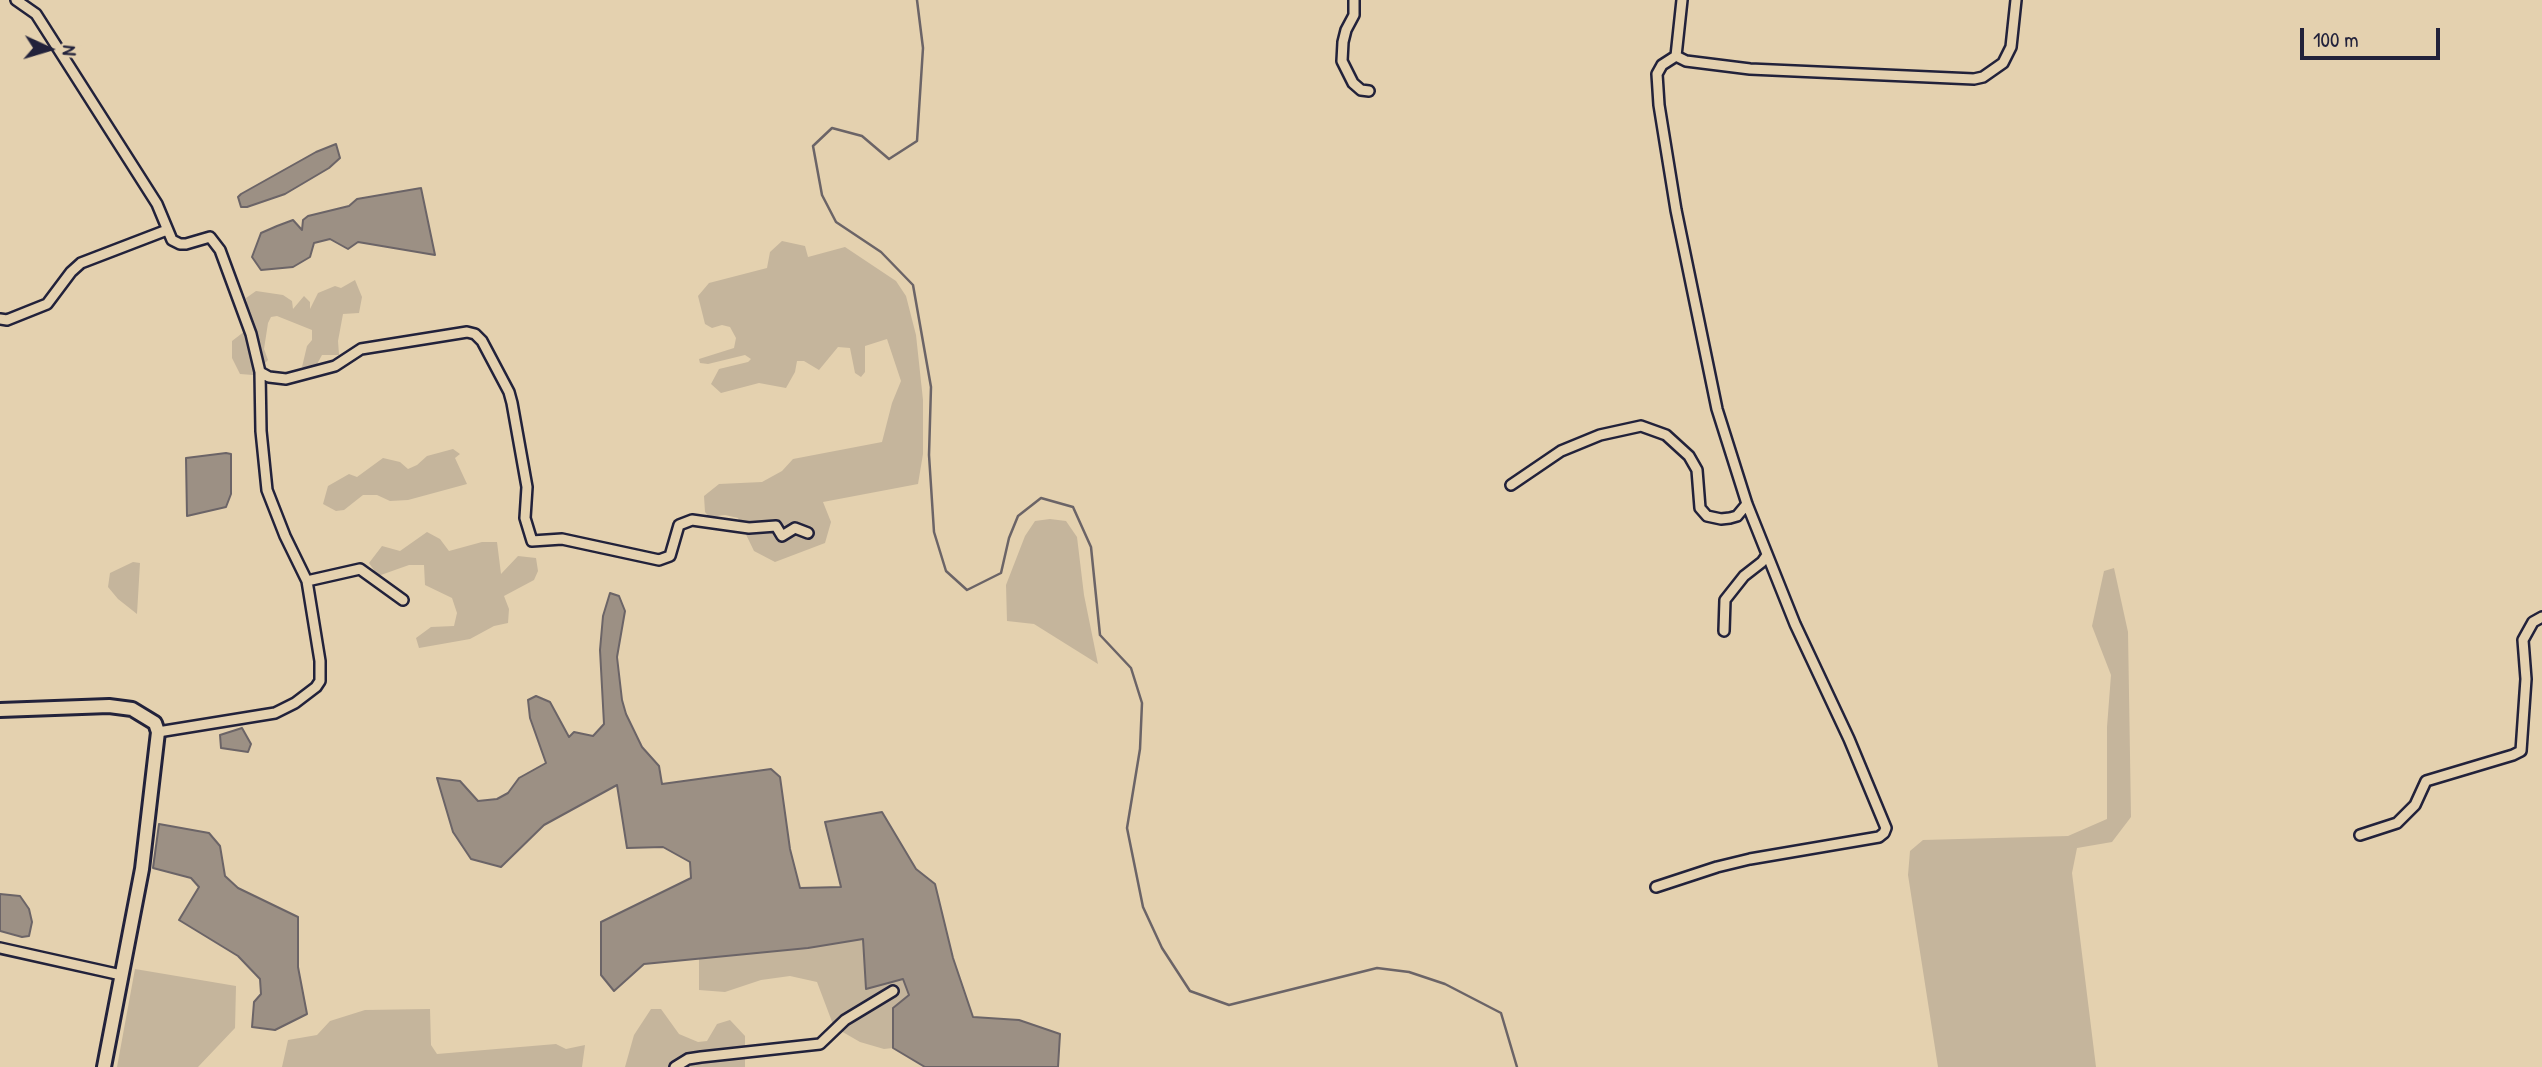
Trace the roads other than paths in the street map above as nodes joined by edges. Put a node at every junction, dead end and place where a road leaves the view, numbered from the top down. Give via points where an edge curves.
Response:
1 (16, 0) edge
2 (1354, 0) edge
3 (1682, 0) edge
4 (2016, 0) edge
5 (1676, 56) junction
6 (1369, 91) dead end
7 (167, 230) junction
8 (0, 319) edge
9 (260, 372) junction
10 (1511, 485) dead end
11 (1747, 504) junction
12 (808, 533) dead end
13 (1767, 555) junction
14 (307, 581) junction
15 (403, 600) dead end
16 (2542, 617) edge
17 (1724, 631) dead end
18 (0, 710) edge
19 (158, 732) junction
20 (2360, 835) dead end
21 (1656, 887) dead end
22 (0, 948) edge
23 (121, 975) junction
24 (893, 991) dead end
25 (104, 1067) edge
26 (675, 1067) edge

1 - 7 street via 36,13 157,205
2 - 6 street via 1342,61 1353,83
3 - 5 street
4 - 5 street via 2011,47 2003,63 1974,79 1750,69
5 - 11 street via 1657,74 1663,138 1714,398
7 - 8 street via 81,262 47,304
7 - 9 street via 180,244 213,239 248,325
9 - 12 street via 286,379 335,366 362,349 475,334 509,392 532,541 562,539 659,560 670,556 679,525 692,520 749,528 776,526 782,536 795,528
9 - 14 street via 267,490
10 - 11 street via 1561,451 1600,435 1641,426 1666,435 1689,456 1696,470 1700,508 1707,516 1737,516
11 - 13 street
13 - 17 street via 1725,600
13 - 21 street via 1886,828 1879,837 1750,859
14 - 15 street via 360,569
14 - 19 street via 320,661 316,687 275,713
16 - 20 street via 2533,622 2523,640 2526,679 2521,751 2426,781 2414,805 2397,823
18 - 19 street via 132,709 151,719
19 - 23 street via 142,869
22 - 23 street
23 - 25 street
24 - 26 street via 845,1020 820,1044 701,1056

